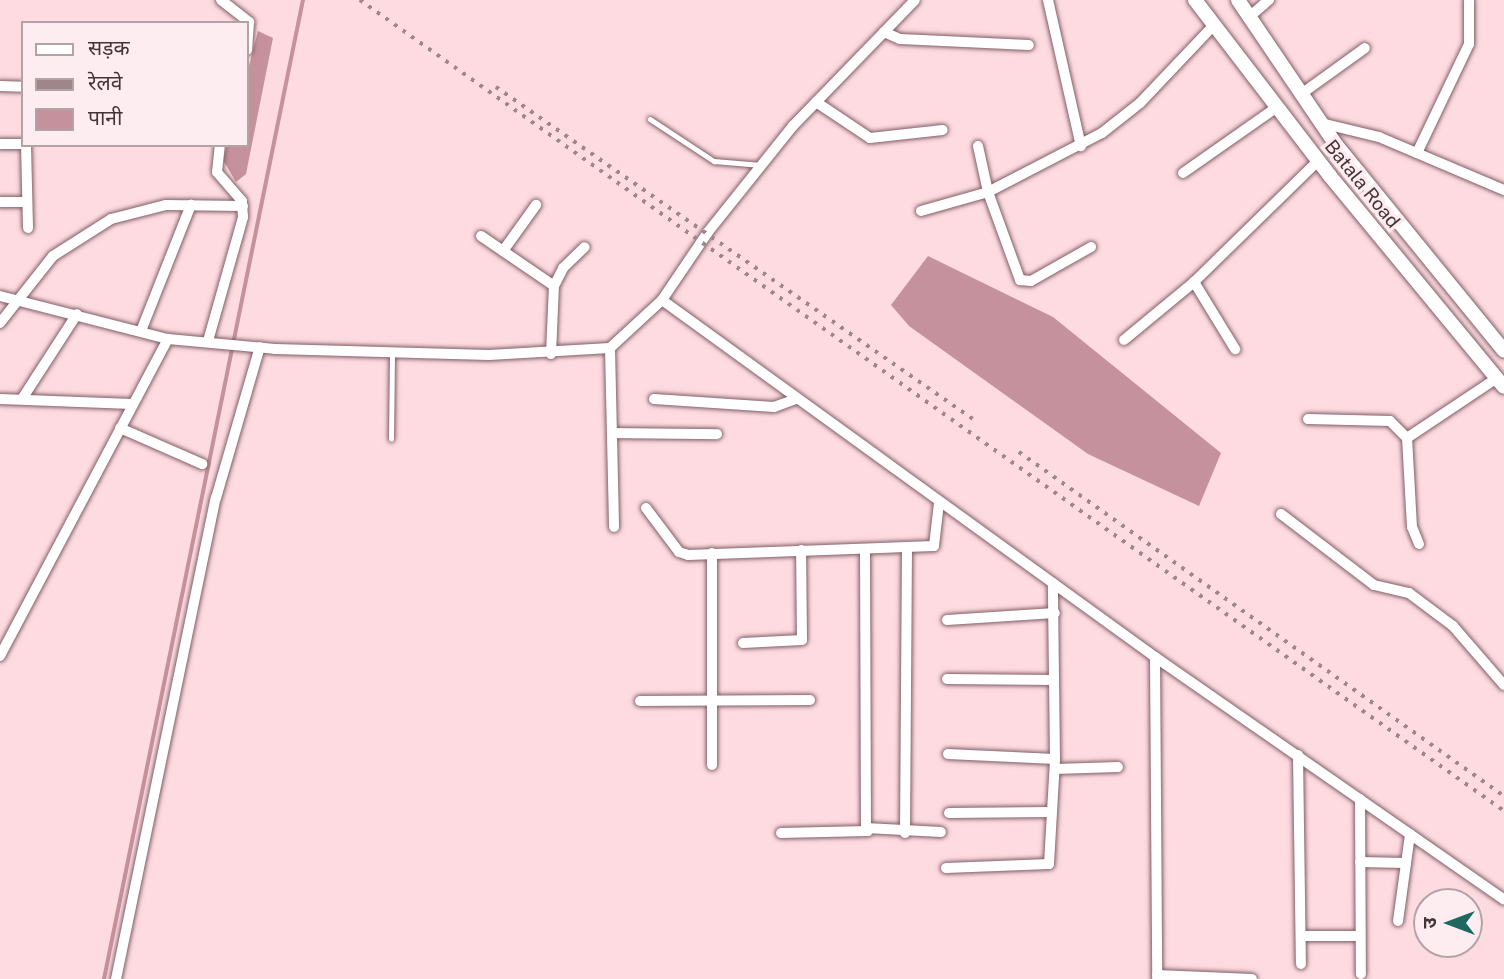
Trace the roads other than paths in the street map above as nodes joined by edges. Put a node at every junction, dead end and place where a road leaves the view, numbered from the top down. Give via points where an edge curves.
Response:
1 (221, 0) edge
2 (915, 0) edge
3 (1048, 0) edge
4 (1195, 0) edge
5 (1238, 0) edge
6 (1269, 0) edge
7 (1469, 0) edge
8 (1248, 18) junction
9 (248, 21) edge
10 (1213, 26) junction
11 (884, 32) junction
12 (1029, 44) dead end
13 (1365, 48) dead end
14 (0, 86) edge
15 (21, 87) edge
16 (1304, 92) junction
17 (816, 102) junction
18 (1276, 108) junction
19 (650, 119) dead end
20 (1321, 123) junction
21 (943, 130) dead end
22 (0, 144) edge
23 (21, 145) edge
24 (978, 146) dead end
25 (1081, 146) junction
26 (24, 147) edge
27 (220, 147) edge
28 (1417, 153) junction
29 (1318, 161) junction
30 (762, 165) junction
31 (1183, 173) dead end
32 (1504, 190) edge
33 (988, 192) junction
34 (0, 202) edge
35 (27, 202) junction
36 (191, 205) junction
37 (536, 205) dead end
38 (243, 206) junction
39 (921, 211) dead end
40 (28, 228) dead end
41 (481, 236) dead end
42 (585, 247) dead end
43 (1091, 247) dead end
44 (503, 251) junction
45 (1194, 282) junction
46 (554, 286) junction
47 (8, 298) edge
48 (662, 300) junction
49 (77, 314) junction
50 (0, 323) edge
51 (141, 331) junction
52 (168, 339) junction
53 (208, 341) junction
54 (1124, 341) dead end
55 (260, 347) junction
56 (610, 348) junction
57 (1235, 349) dead end
58 (1504, 351) edge
59 (392, 354) junction
60 (551, 354) junction
61 (1500, 383) edge
62 (0, 399) edge
63 (22, 399) junction
64 (654, 399) dead end
65 (796, 399) junction
66 (132, 404) junction
67 (1308, 419) dead end
68 (120, 428) junction
69 (614, 433) junction
70 (717, 434) dead end
71 (1407, 438) junction
72 (391, 439) dead end
73 (202, 464) dead end
74 (939, 503) junction
75 (646, 508) dead end
76 (1281, 514) dead end
77 (614, 527) dead end
78 (1419, 544) dead end
79 (907, 547) junction
80 (865, 549) junction
81 (801, 550) junction
82 (712, 552) junction
83 (1053, 583) junction
84 (1055, 613) junction
85 (947, 620) dead end
86 (743, 643) dead end
87 (0, 656) edge
88 (1155, 657) junction
89 (947, 679) dead end
90 (1054, 680) junction
91 (1504, 685) edge
92 (712, 699) junction
93 (810, 700) dead end
94 (640, 701) dead end
95 (948, 754) dead end
96 (1298, 755) junction
97 (1055, 764) junction
98 (712, 765) dead end
99 (1118, 767) dead end
100 (1360, 799) junction
101 (1050, 812) junction
102 (949, 813) dead end
103 (868, 831) junction
104 (905, 832) junction
105 (940, 832) dead end
106 (781, 833) dead end
107 (1410, 834) junction
108 (1360, 862) junction
109 (1406, 863) junction
110 (946, 868) dead end
111 (1504, 900) edge
112 (1398, 921) dead end
113 (1301, 936) junction
114 (1360, 936) junction
115 (1301, 964) dead end
116 (1360, 974) dead end
117 (1157, 977) edge
118 (116, 979) edge
119 (1252, 979) edge

1 - 9 street
2 - 11 street
3 - 25 street
4 - 10 main road, Batala Road
5 - 8 main road, Batala Road
6 - 8 street
7 - 28 street via 1469,44
8 - 16 main road, Batala Road
10 - 18 main road, Batala Road
10 - 25 street via 1140,103
11 - 12 street via 900,39
11 - 17 street
13 - 16 street
14 - 15 street
16 - 20 main road, Batala Road
17 - 21 street via 870,138
17 - 30 street
18 - 29 main road, Batala Road
18 - 31 street
19 - 30 lane via 714,161
20 - 28 street
20 - 58 main road, Batala Road
22 - 23 street
24 - 33 street
25 - 33 street
26 - 35 street
27 - 38 street via 217,172
28 - 32 street
29 - 45 street
29 - 61 main road, Batala Road
30 - 48 street
33 - 39 street
33 - 43 street via 1020,279 1031,281
34 - 35 street
35 - 40 street
36 - 38 street
36 - 47 street via 151,207 88,230
36 - 51 street
37 - 44 street
38 - 53 street
41 - 44 street
42 - 46 street via 563,268
44 - 46 street
45 - 54 street
45 - 57 street
46 - 60 street
47 - 49 street
47 - 50 street
48 - 56 street
48 - 65 street
49 - 51 street
49 - 63 street
51 - 52 street
52 - 53 street
52 - 66 street
53 - 55 street
55 - 59 street
55 - 118 street via 216,498
56 - 60 street
56 - 69 street
59 - 60 street
59 - 72 lane
61 - 71 street
62 - 63 street
63 - 66 street
64 - 65 street via 774,407
65 - 74 street
66 - 68 street
67 - 71 street via 1390,421
68 - 73 street
68 - 87 street
69 - 70 street
69 - 77 street
71 - 78 street via 1412,527
74 - 79 street via 937,543
74 - 83 street
75 - 82 street via 679,552
76 - 91 street via 1374,584 1409,593 1452,626
79 - 80 street
79 - 104 street
80 - 81 street
80 - 103 street
81 - 82 street
81 - 86 street via 802,640
82 - 92 street
83 - 84 street
83 - 88 street
84 - 85 street
84 - 90 street
88 - 96 street
88 - 117 street
89 - 90 street
90 - 97 street
92 - 93 street
92 - 94 street
92 - 98 street
95 - 97 street
96 - 100 street
96 - 113 street
97 - 99 street
97 - 101 street
100 - 107 street
100 - 108 street
101 - 102 street
101 - 110 street via 1047,867
103 - 104 street
103 - 106 street
104 - 105 street
107 - 109 street
107 - 111 street
108 - 109 street
108 - 114 street
109 - 112 street
113 - 114 street
113 - 115 street
114 - 116 street
117 - 119 street

